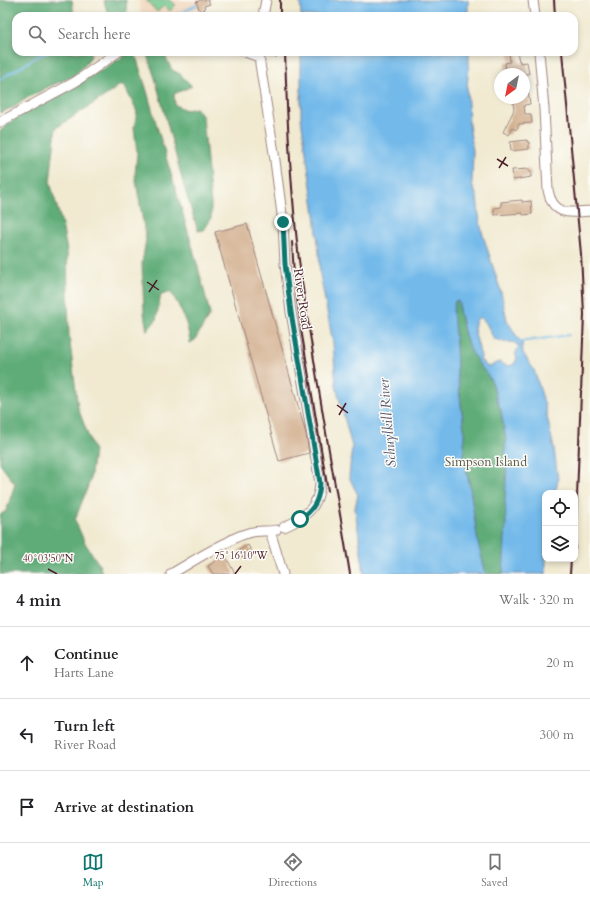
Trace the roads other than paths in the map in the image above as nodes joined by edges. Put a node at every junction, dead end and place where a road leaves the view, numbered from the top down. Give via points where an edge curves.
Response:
1 (266, 0) edge
2 (533, 0) edge
3 (264, 12) edge
4 (534, 12) edge
5 (112, 56) edge
6 (259, 56) edge
7 (539, 56) edge
8 (0, 122) edge
9 (590, 211) edge
10 (277, 530) junction
11 (171, 574) edge
12 (283, 574) edge

1 - 3 street
2 - 4 street
5 - 8 street via 75,82
6 - 10 street, River Road via 283,222 291,312 320,483 316,502 307,514
7 - 9 street via 548,190 551,201 553,205 566,212
10 - 11 street via 238,536
10 - 12 street

